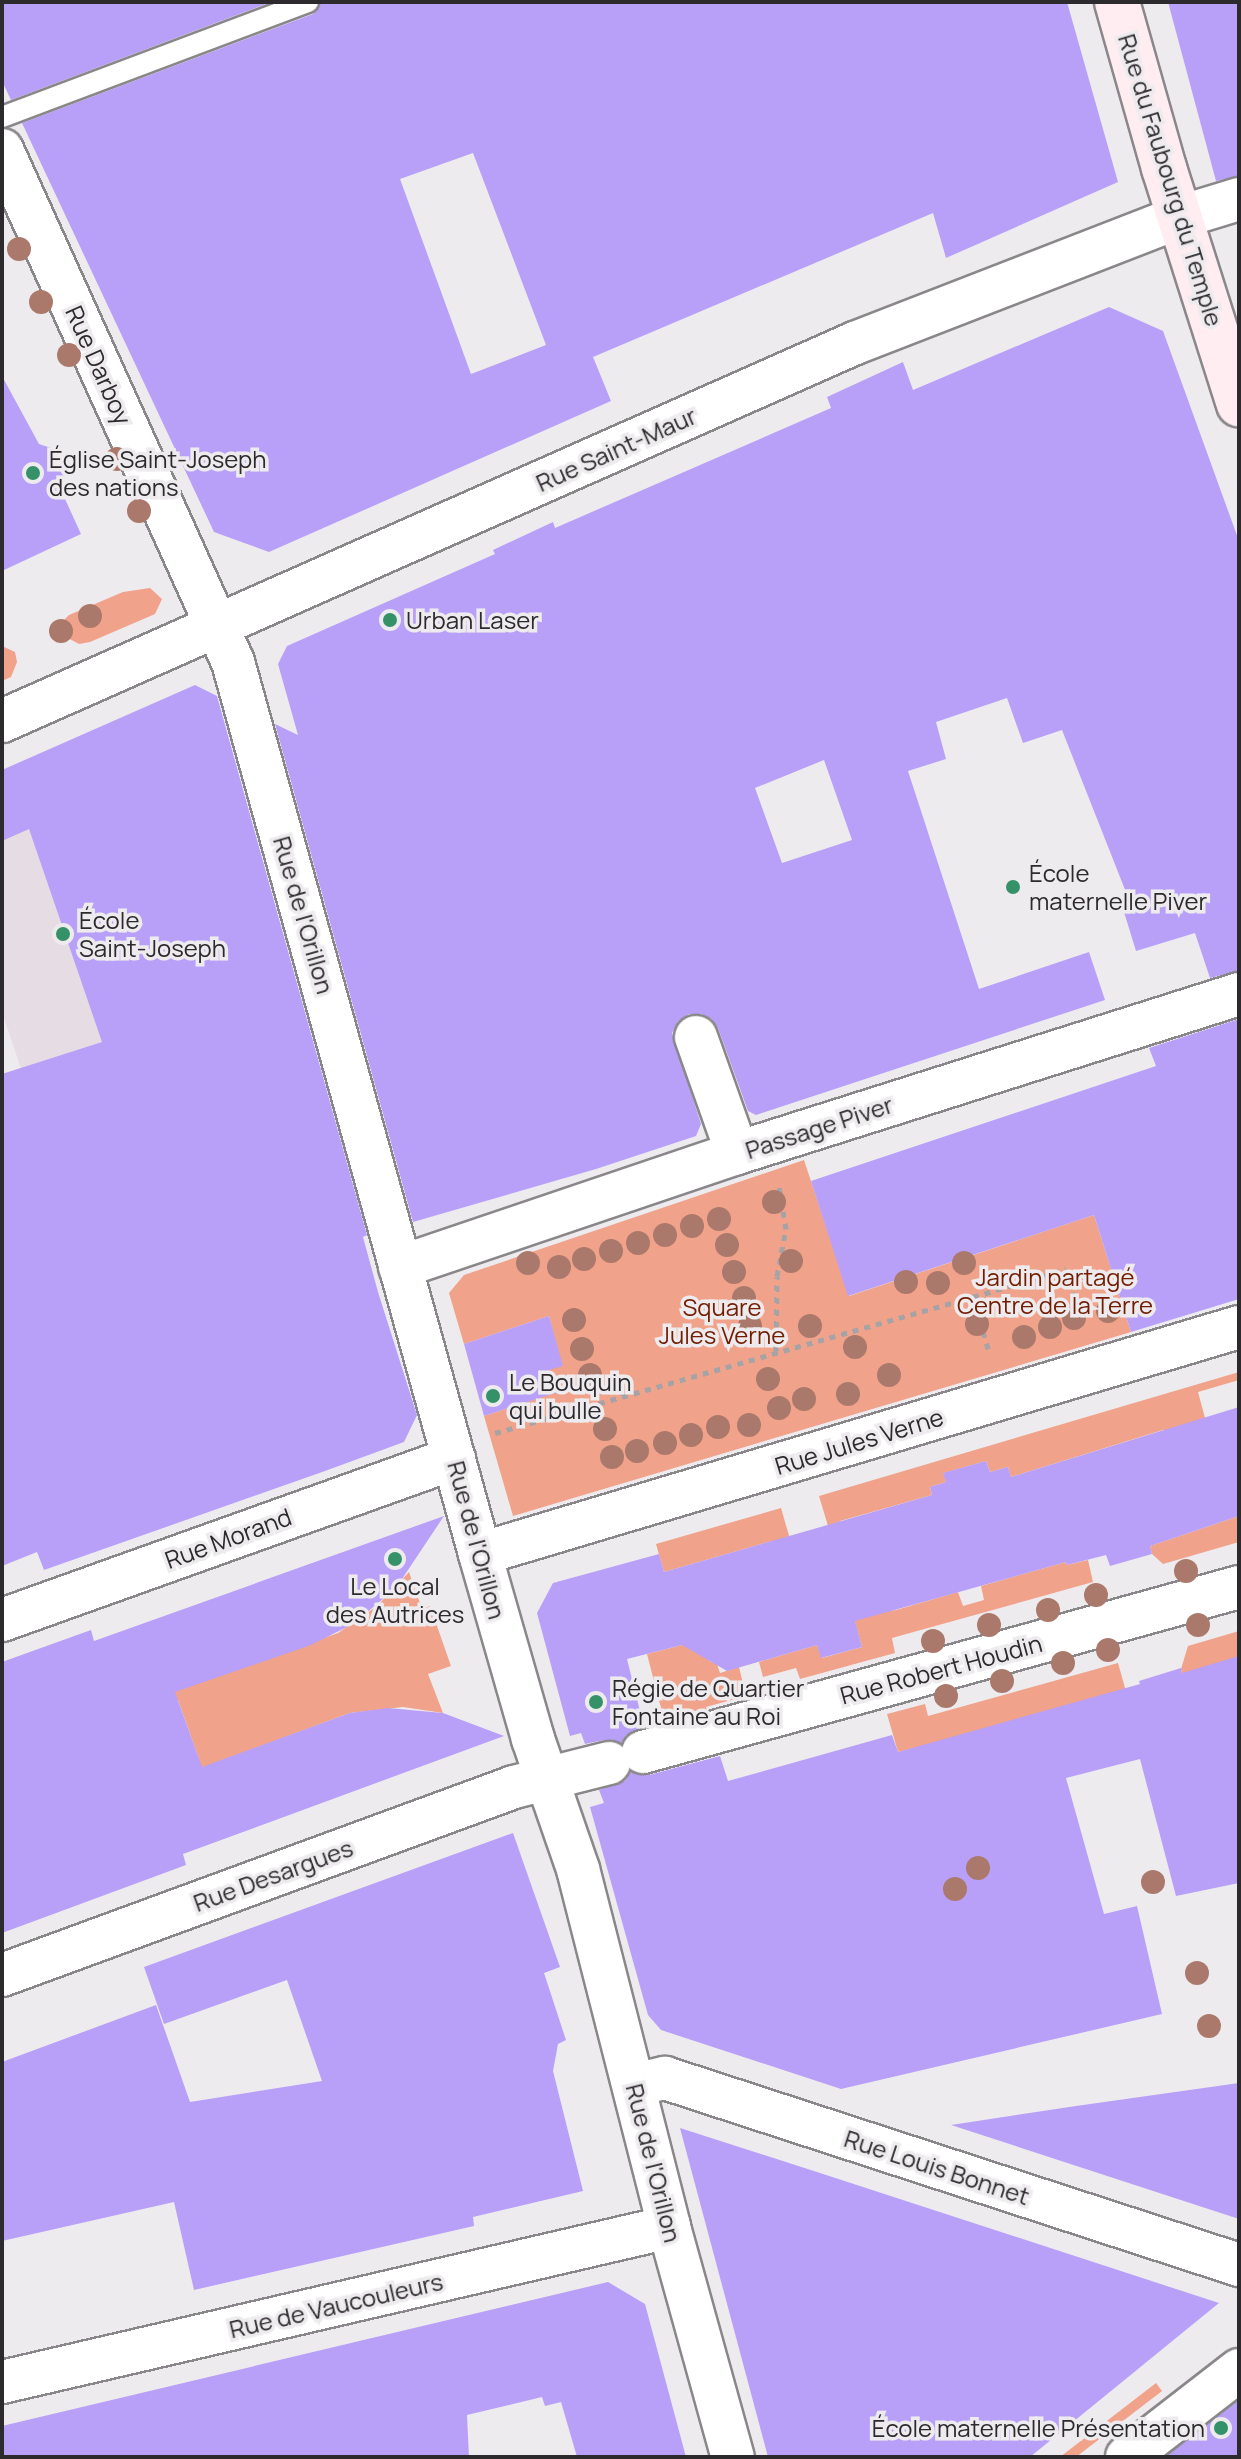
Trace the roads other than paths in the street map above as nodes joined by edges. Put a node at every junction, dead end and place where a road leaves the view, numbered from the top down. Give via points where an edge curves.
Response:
1 (308, 2) edge
2 (1117, 2) edge
3 (2, 117) edge
4 (2, 150) edge
5 (1239, 199) edge
6 (1180, 217) junction
7 (1239, 404) edge
8 (215, 624) junction
9 (2, 721) edge
10 (1239, 994) edge
11 (696, 1037) dead end
12 (737, 1153) junction
13 (400, 1267) junction
14 (1239, 1327) edge
15 (454, 1458) junction
16 (480, 1554) junction
17 (1239, 1587) edge
18 (2, 1620) edge
19 (546, 1780) junction
20 (2, 1975) edge
21 (634, 2085) junction
22 (669, 2227) junction
23 (1239, 2265) edge
24 (1239, 2370) edge
25 (2, 2382) edge
26 (733, 2457) edge
27 (1127, 2457) edge

1 - 3 lane
2 - 6 street, Rue du Faubourg du Temple
4 - 8 street, Rue Darboy
5 - 6 street, Rue Saint-Maur
6 - 7 street, Rue du Faubourg du Temple
6 - 8 street, Rue Saint-Maur via 855,343
8 - 9 street, Rue Saint-Maur
8 - 13 street, Rue de l'Orillon via 233,662
10 - 12 street, Passage Piver
11 - 12 street
12 - 13 street, Passage Piver
13 - 15 street, Rue de l'Orillon
14 - 16 street, Rue Jules Verne
15 - 16 street, Rue de l'Orillon
15 - 18 street, Rue Morand
16 - 19 street, Rue de l'Orillon
17 - 19 street, Rue Robert Houdin
19 - 20 street, Rue Desargues via 514,1787
19 - 21 street, Rue de l'Orillon via 578,1869
21 - 22 street, Rue de l'Orillon
21 - 23 street, Rue Louis Bonnet via 665,2078
22 - 25 street, Rue de Vaucouleurs
22 - 26 street, Rue de l'Orillon
24 - 27 street

